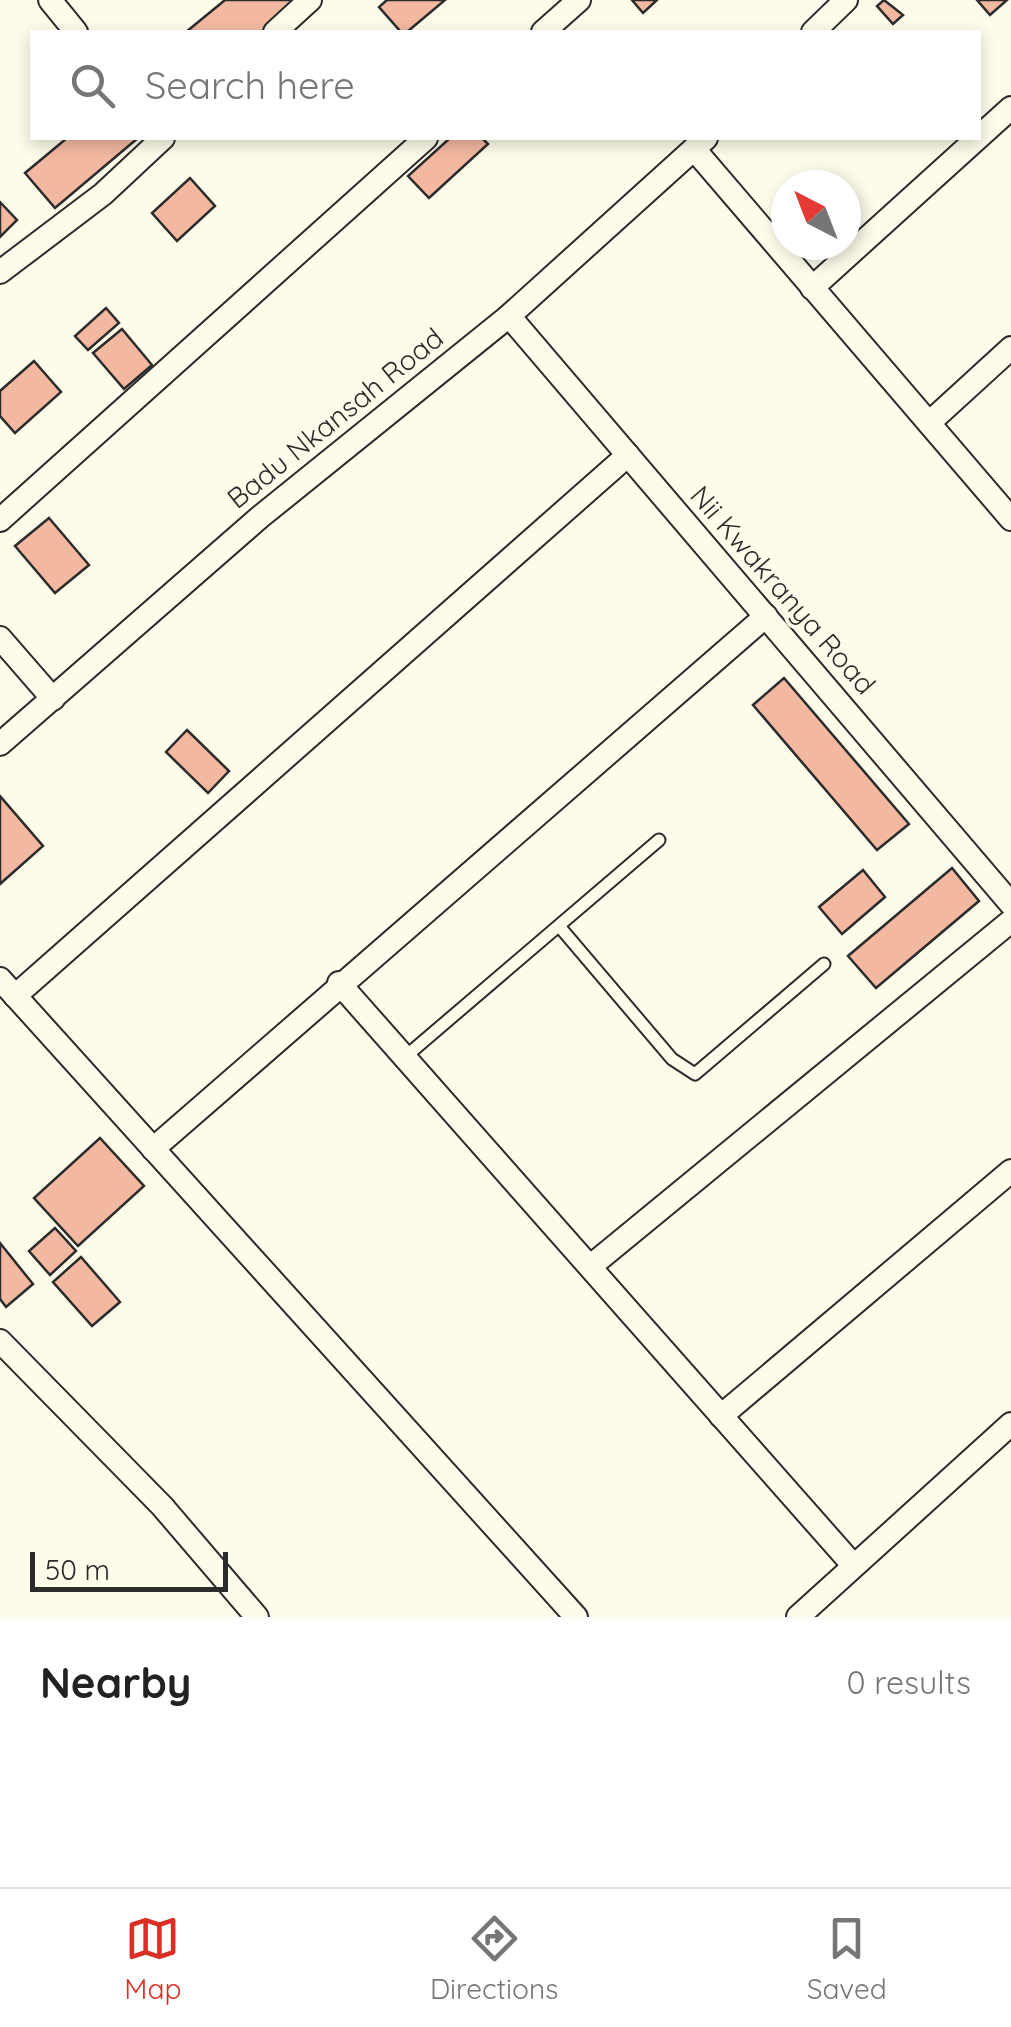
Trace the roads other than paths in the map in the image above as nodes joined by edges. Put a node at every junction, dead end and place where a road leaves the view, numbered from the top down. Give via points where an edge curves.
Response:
1 (50, 0) edge
2 (310, 0) edge
3 (579, 0) edge
4 (846, 0) edge
5 (74, 30) edge
6 (277, 30) edge
7 (545, 30) edge
8 (815, 30) edge
9 (1011, 108) edge
10 (981, 135) edge
11 (162, 140) edge
12 (424, 140) edge
13 (976, 140) edge
14 (700, 144) edge
15 (0, 272) edge
16 (812, 288) junction
17 (509, 316) junction
18 (1011, 348) edge
19 (928, 424) junction
20 (628, 455) junction
21 (0, 520) edge
22 (1011, 520) edge
23 (766, 616) junction
24 (0, 638) edge
25 (53, 700) junction
26 (0, 744) edge
27 (658, 840) dead end
28 (1011, 904) edge
29 (1011, 921) edge
30 (559, 926) junction
31 (824, 964) dead end
32 (339, 983) junction
33 (7, 987) edge
34 (406, 1057) junction
35 (153, 1149) junction
36 (1011, 1172) edge
37 (592, 1265) junction
38 (0, 1340) edge
39 (721, 1416) junction
40 (1011, 1424) edge
41 (852, 1565) junction
42 (257, 1617) edge
43 (576, 1617) edge
44 (798, 1617) edge

1 - 5 street
2 - 6 street
3 - 7 street
4 - 8 street
9 - 10 street
11 - 15 street via 104,194
12 - 21 street
13 - 16 street
14 - 16 street
14 - 17 street, Badu Nkansah Road
16 - 19 street
17 - 20 street, Nii Kwakranya Road
17 - 25 street, Badu Nkansah Road via 260,517
18 - 19 street
19 - 22 street
20 - 23 street, Nii Kwakranya Road
20 - 33 street
23 - 28 street, Nii Kwakranya Road
23 - 32 street
24 - 25 street
25 - 26 street, Badu Nkansah Road
27 - 30 lane
29 - 37 street
30 - 31 lane via 672,1060 695,1074
30 - 34 lane
32 - 34 street
32 - 35 street
33 - 35 street
34 - 37 street
35 - 43 street
36 - 39 street
37 - 39 street
38 - 42 street via 162,1506
39 - 41 street
40 - 41 street
41 - 44 street

